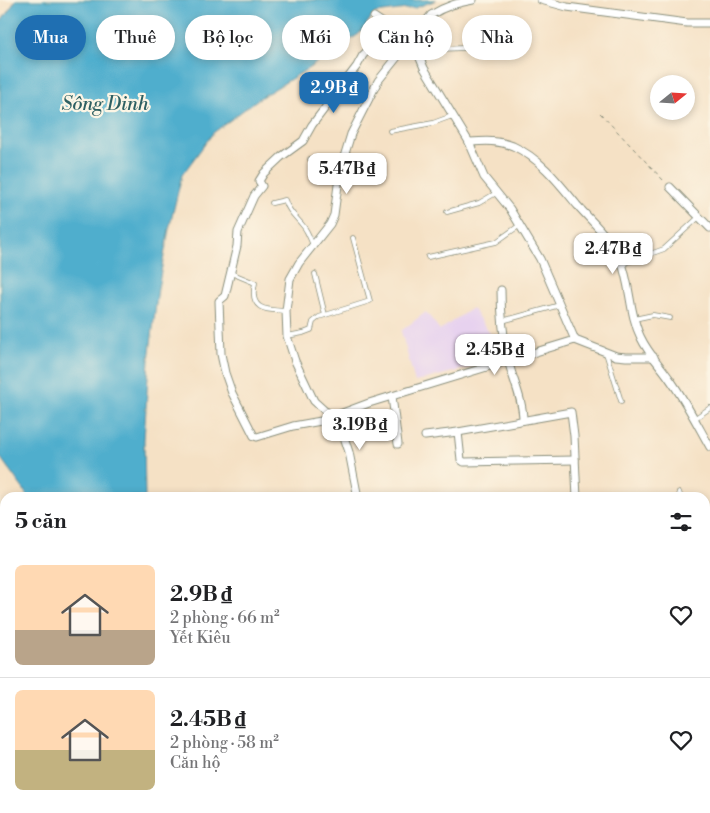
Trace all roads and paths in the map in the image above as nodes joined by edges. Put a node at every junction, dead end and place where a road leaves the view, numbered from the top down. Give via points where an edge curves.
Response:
1 (473, 0) edge
2 (541, 0) edge
3 (431, 15) edge
4 (710, 23) edge
5 (360, 60) edge
6 (395, 60) edge
7 (421, 60) edge
8 (600, 113) dead end
9 (452, 116) junction
10 (390, 131) dead end
11 (469, 142) junction
12 (310, 159) dead end
13 (341, 166) junction
14 (670, 187) joint
15 (496, 193) junction
16 (272, 203) dead end
17 (447, 212) dead end
18 (699, 217) junction
19 (520, 225) junction
20 (710, 228) edge
21 (353, 238) dead end
22 (313, 245) junction
23 (428, 257) dead end
24 (622, 264) junction
25 (230, 273) junction
26 (315, 274) dead end
27 (501, 290) dead end
28 (560, 304) junction
29 (286, 311) junction
30 (325, 315) junction
31 (670, 318) dead end
32 (634, 319) junction
33 (502, 321) junction
34 (287, 336) junction
35 (575, 340) junction
36 (605, 351) junction
37 (654, 357) junction
38 (508, 360) junction
39 (392, 396) junction
40 (621, 401) dead end
41 (710, 408) edge
42 (334, 416) junction
43 (694, 418) junction
44 (523, 420) junction
45 (458, 432) junction
46 (425, 436) dead end
47 (398, 444) dead end
48 (710, 447) edge
49 (575, 460) junction
50 (357, 492) edge
51 (577, 492) edge
52 (710, 607) edge
53 (710, 620) edge
54 (710, 625) edge
55 (710, 652) edge

1 - 3 street via 442,8
2 - 4 street via 567,7
5 - 25 street via 303,141 281,157 259,181 262,186 238,232
6 - 13 street via 378,81 351,134
7 - 9 street
8 - 14 path
9 - 10 lane
9 - 11 street
11 - 15 street via 484,177
11 - 24 street via 499,142 515,147 537,162 606,234
12 - 13 lane
13 - 22 street via 334,214
14 - 18 street
15 - 17 lane via 479,203
15 - 19 street
16 - 22 lane via 285,200
18 - 20 street
18 - 24 lane via 664,249
19 - 23 lane via 496,242
19 - 28 street
21 - 30 lane via 370,301
22 - 29 street via 290,279
24 - 32 street
25 - 29 lane via 255,283 253,293 257,305 266,310
25 - 42 street via 225,296 219,301 221,354 232,393 254,436
26 - 30 lane
27 - 33 street
28 - 33 lane
28 - 35 street
29 - 34 street
30 - 34 lane via 313,322 311,330
31 - 32 lane via 653,315
32 - 37 street via 642,341
33 - 38 street
34 - 42 street via 314,401
35 - 36 street
35 - 38 street
36 - 37 street via 626,357
36 - 40 lane
37 - 43 street
38 - 39 street
38 - 44 street
39 - 42 street
39 - 47 street
41 - 43 lane
42 - 50 street via 349,452
43 - 48 street
44 - 45 street
44 - 49 street via 571,412
45 - 46 street
45 - 49 street via 460,456 464,462
49 - 51 street
52 - 53 street
54 - 55 street

